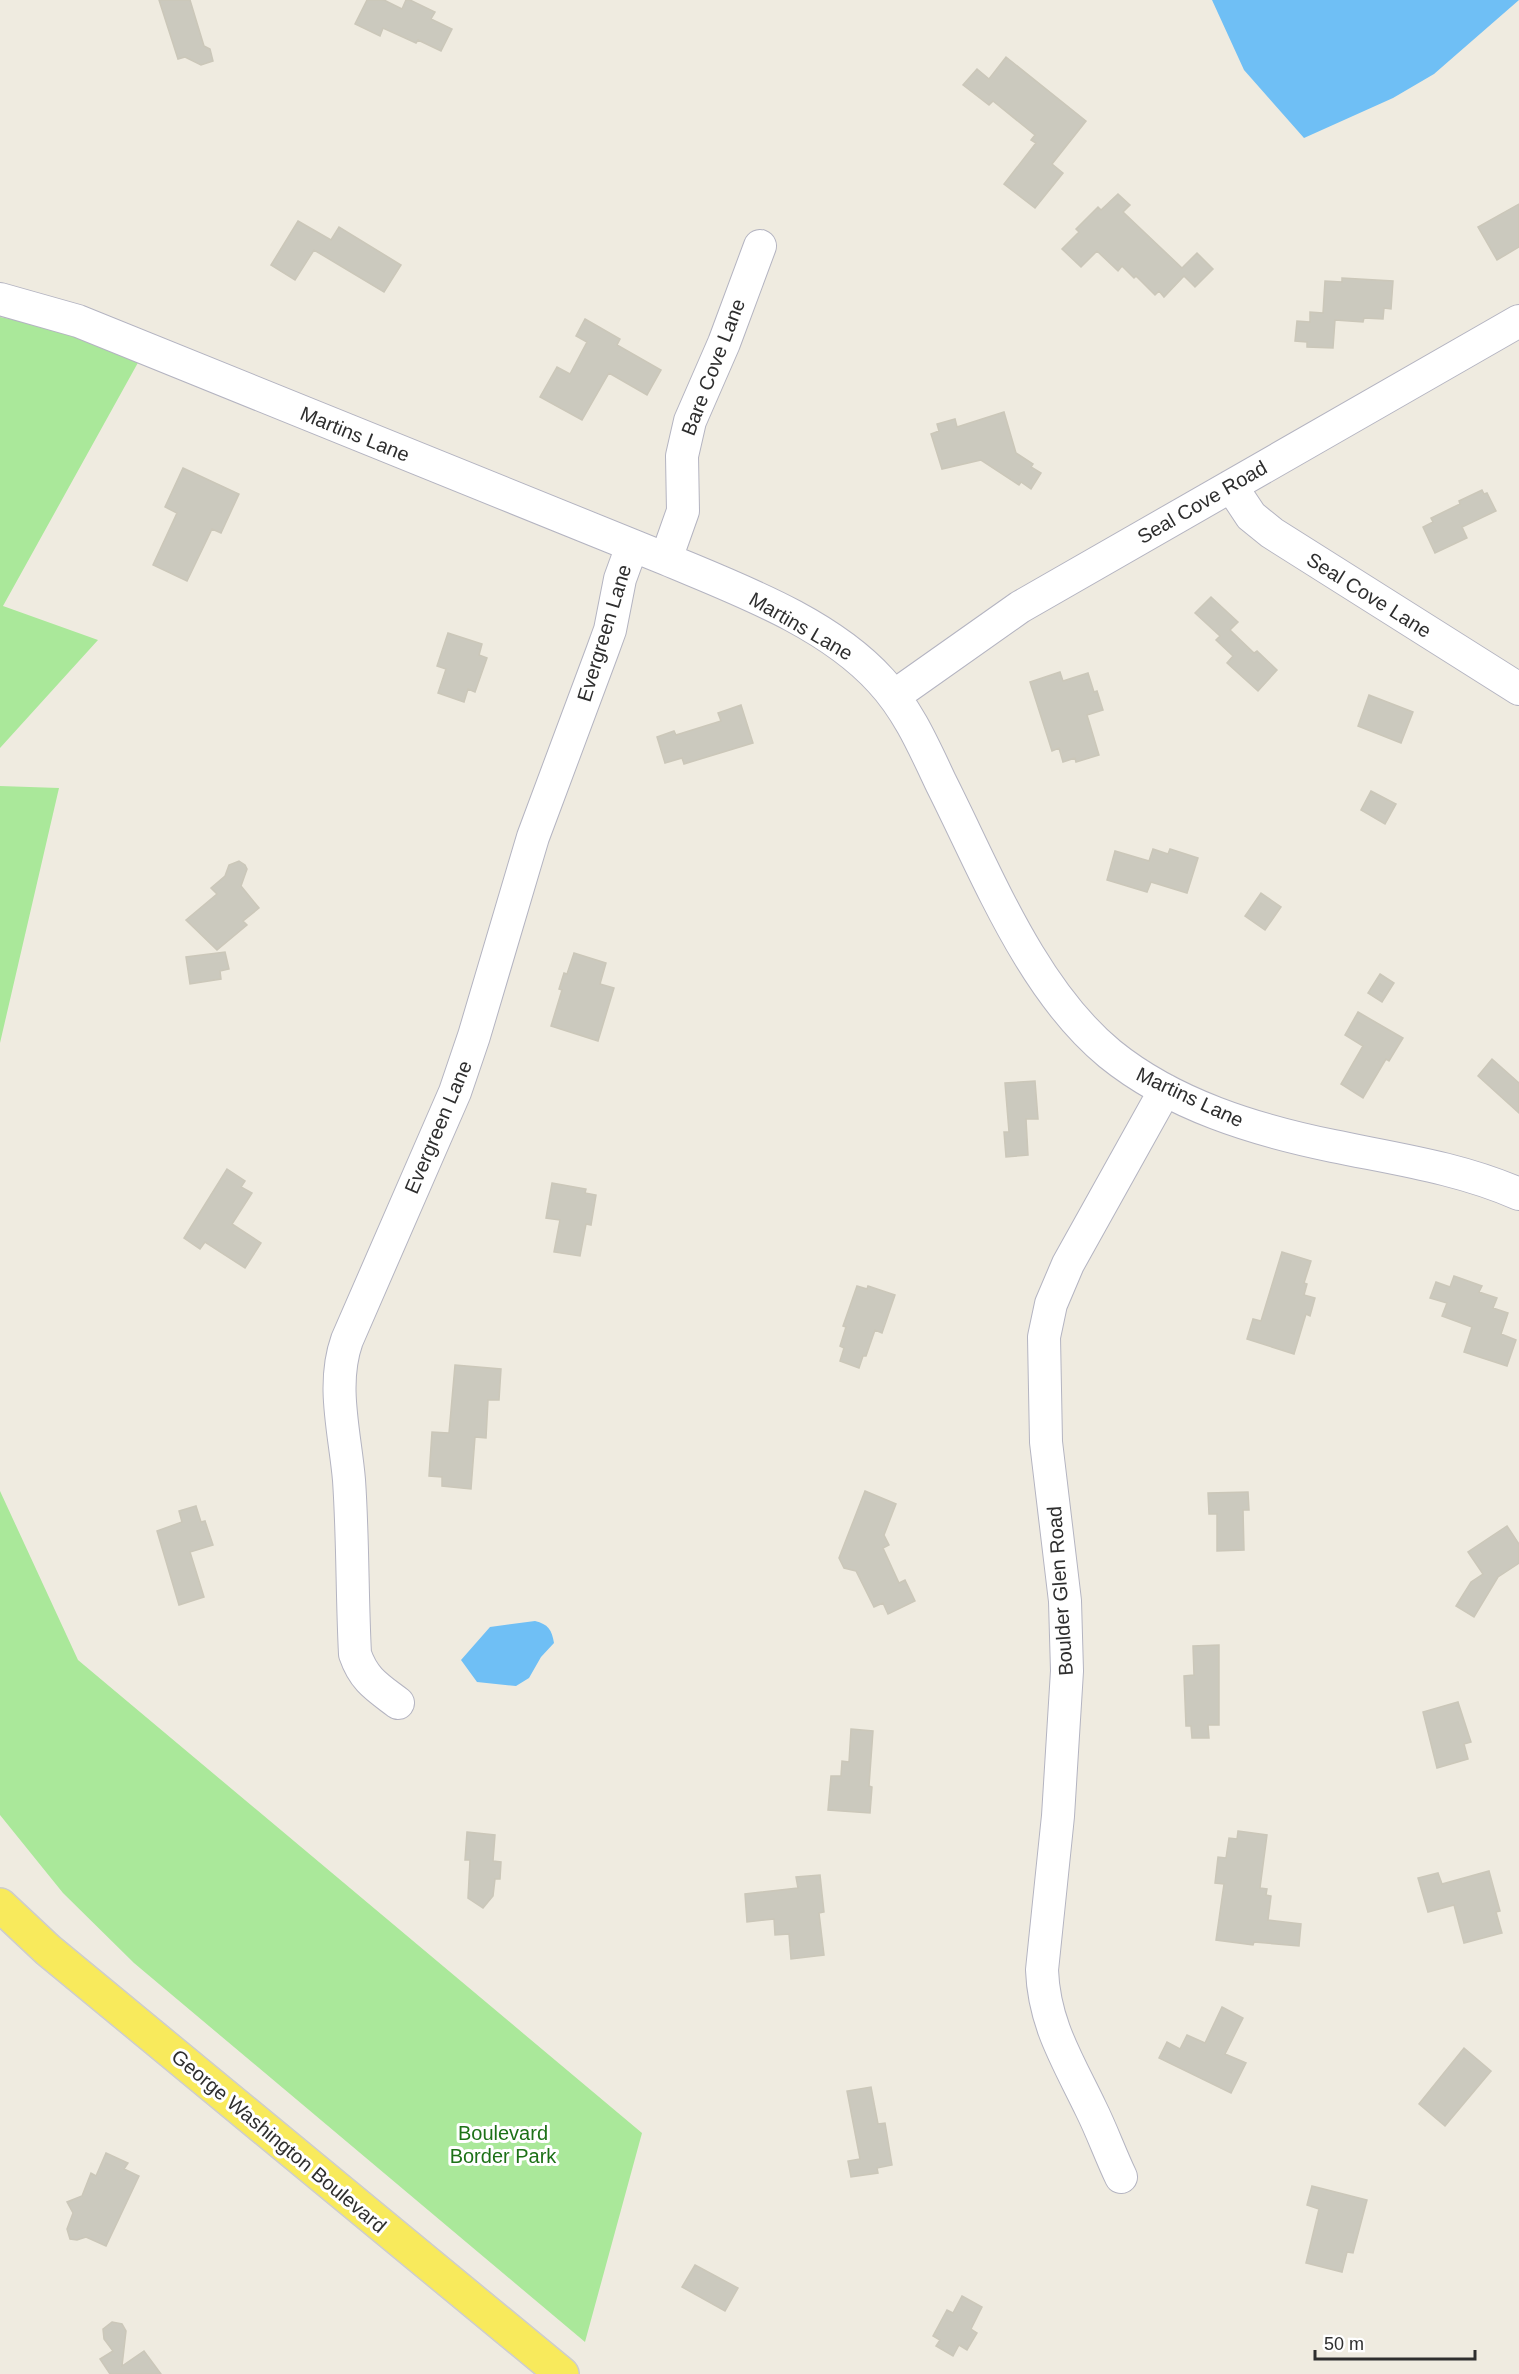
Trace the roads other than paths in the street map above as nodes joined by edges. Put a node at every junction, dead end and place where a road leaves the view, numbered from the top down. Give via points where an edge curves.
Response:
1 (760, 246) dead end
2 (0, 300) edge
3 (1519, 321) edge
4 (1231, 486) junction
5 (632, 546) junction
6 (666, 559) junction
7 (1519, 689) edge
8 (894, 696) junction
9 (1166, 1090) junction
10 (1519, 1194) edge
11 (398, 1703) dead end
12 (0, 1905) edge
13 (1121, 2177) dead end
14 (562, 2374) edge

1 - 6 street, Bare Cove Lane via 690,421 682,456 683,511
2 - 5 street, Martins Lane via 88,324
3 - 4 street, Seal Cove Road
4 - 7 street, Seal Cove Lane via 1251,516 1272,533
4 - 8 street, Seal Cove Road via 1020,607
5 - 6 street, Martins Lane
5 - 11 street, Evergreen Lane via 620,579 610,630 526,858 465,1065 340,1361 338,1384 349,1482 355,1654 367,1680
6 - 8 street, Martins Lane via 823,634 864,664
8 - 9 street, Martins Lane via 1042,977 1098,1044
9 - 10 street, Martins Lane via 1219,1114 1276,1133 1450,1170
9 - 13 street, Boulder Glen Road via 1068,1264 1051,1304 1044,1337 1046,1442 1065,1601 1067,1671 1043,1994 1060,2046
12 - 14 main road, George Washington Boulevard via 48,1950

